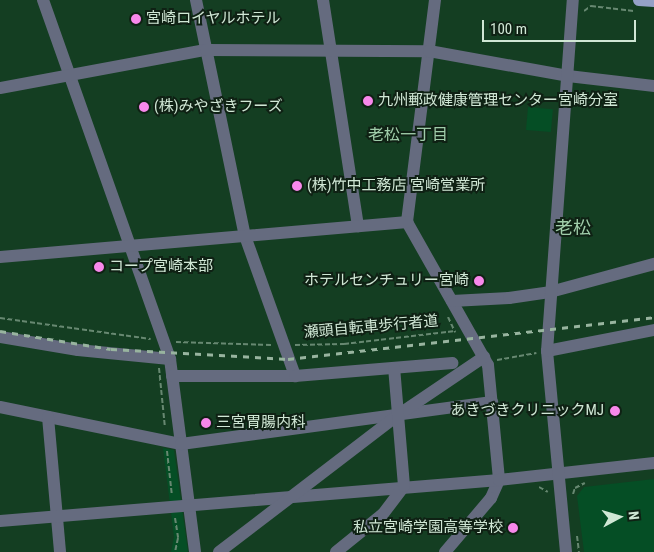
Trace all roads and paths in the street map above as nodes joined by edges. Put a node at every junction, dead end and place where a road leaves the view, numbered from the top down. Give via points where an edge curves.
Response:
1 (44, 0) edge
2 (196, 0) edge
3 (323, 0) edge
4 (435, 0) edge
5 (573, 0) edge
6 (654, 1) edge
7 (636, 5) edge
8 (582, 18) dead end
9 (206, 50) junction
10 (330, 50) junction
11 (429, 51) junction
12 (70, 75) junction
13 (568, 76) junction
14 (654, 86) edge
15 (0, 88) edge
16 (408, 222) junction
17 (358, 226) junction
18 (245, 236) junction
19 (130, 245) junction
20 (0, 257) edge
21 (654, 264) edge
22 (550, 292) junction
23 (452, 301) junction
24 (0, 318) edge
25 (654, 330) edge
26 (455, 331) dead end
27 (0, 337) edge
28 (154, 340) dead end
29 (170, 342) dead end
30 (272, 345) dead end
31 (289, 345) dead end
32 (544, 351) junction
33 (170, 359) junction
34 (490, 359) junction
35 (452, 363) dead end
36 (158, 366) dead end
37 (394, 368) junction
38 (172, 376) junction
39 (295, 376) junction
40 (492, 402) junction
41 (0, 407) edge
42 (398, 415) junction
43 (48, 417) junction
44 (165, 429) dead end
45 (181, 444) junction
46 (167, 447) dead end
47 (654, 463) edge
48 (556, 474) junction
49 (499, 480) junction
50 (592, 482) dead end
51 (404, 486) junction
52 (536, 487) dead end
53 (549, 495) dead end
54 (292, 496) junction
55 (572, 497) dead end
56 (173, 501) dead end
57 (189, 505) junction
58 (174, 513) dead end
59 (57, 516) junction
60 (0, 521) edge
61 (577, 534) dead end
62 (60, 552) edge
63 (175, 552) edge
64 (195, 552) edge
65 (219, 552) edge
66 (336, 552) edge
67 (445, 552) edge
68 (566, 552) edge
69 (579, 552) edge

1 - 12 street
2 - 9 street
3 - 10 street
4 - 11 street
5 - 13 street
6 - 7 main road
7 - 8 path via 591,6 584,10
9 - 10 street
9 - 12 street
9 - 18 street
10 - 11 street
10 - 17 street
11 - 13 street
11 - 16 street
12 - 15 street
12 - 19 street
13 - 14 street
13 - 22 street
16 - 17 street
16 - 23 street
17 - 18 street
18 - 19 street
18 - 39 street
19 - 20 street
19 - 33 street
21 - 22 street
22 - 23 street
22 - 32 street
23 - 34 street
24 - 28 path
25 - 32 street
26 - 31 path, 瀬頭自転車歩行者道 via 344,344
27 - 33 street via 78,350
29 - 30 path
32 - 34 path
32 - 48 street
33 - 38 street
34 - 40 street
34 - 42 street
35 - 37 street
36 - 44 path
37 - 39 street
37 - 42 street
38 - 39 street
38 - 45 street
40 - 42 street
40 - 49 street
41 - 43 street
42 - 45 street
42 - 51 street
42 - 54 street
43 - 45 street
43 - 59 street
45 - 57 street
46 - 56 path
47 - 48 street
48 - 49 street
48 - 68 street
49 - 51 street
49 - 67 street via 490,498
50 - 55 path via 575,488
51 - 54 street
51 - 66 street via 383,514
52 - 53 path
54 - 57 street
54 - 65 street
57 - 59 street
57 - 64 street
58 - 63 path via 178,538
59 - 60 street
59 - 62 street
61 - 69 path

